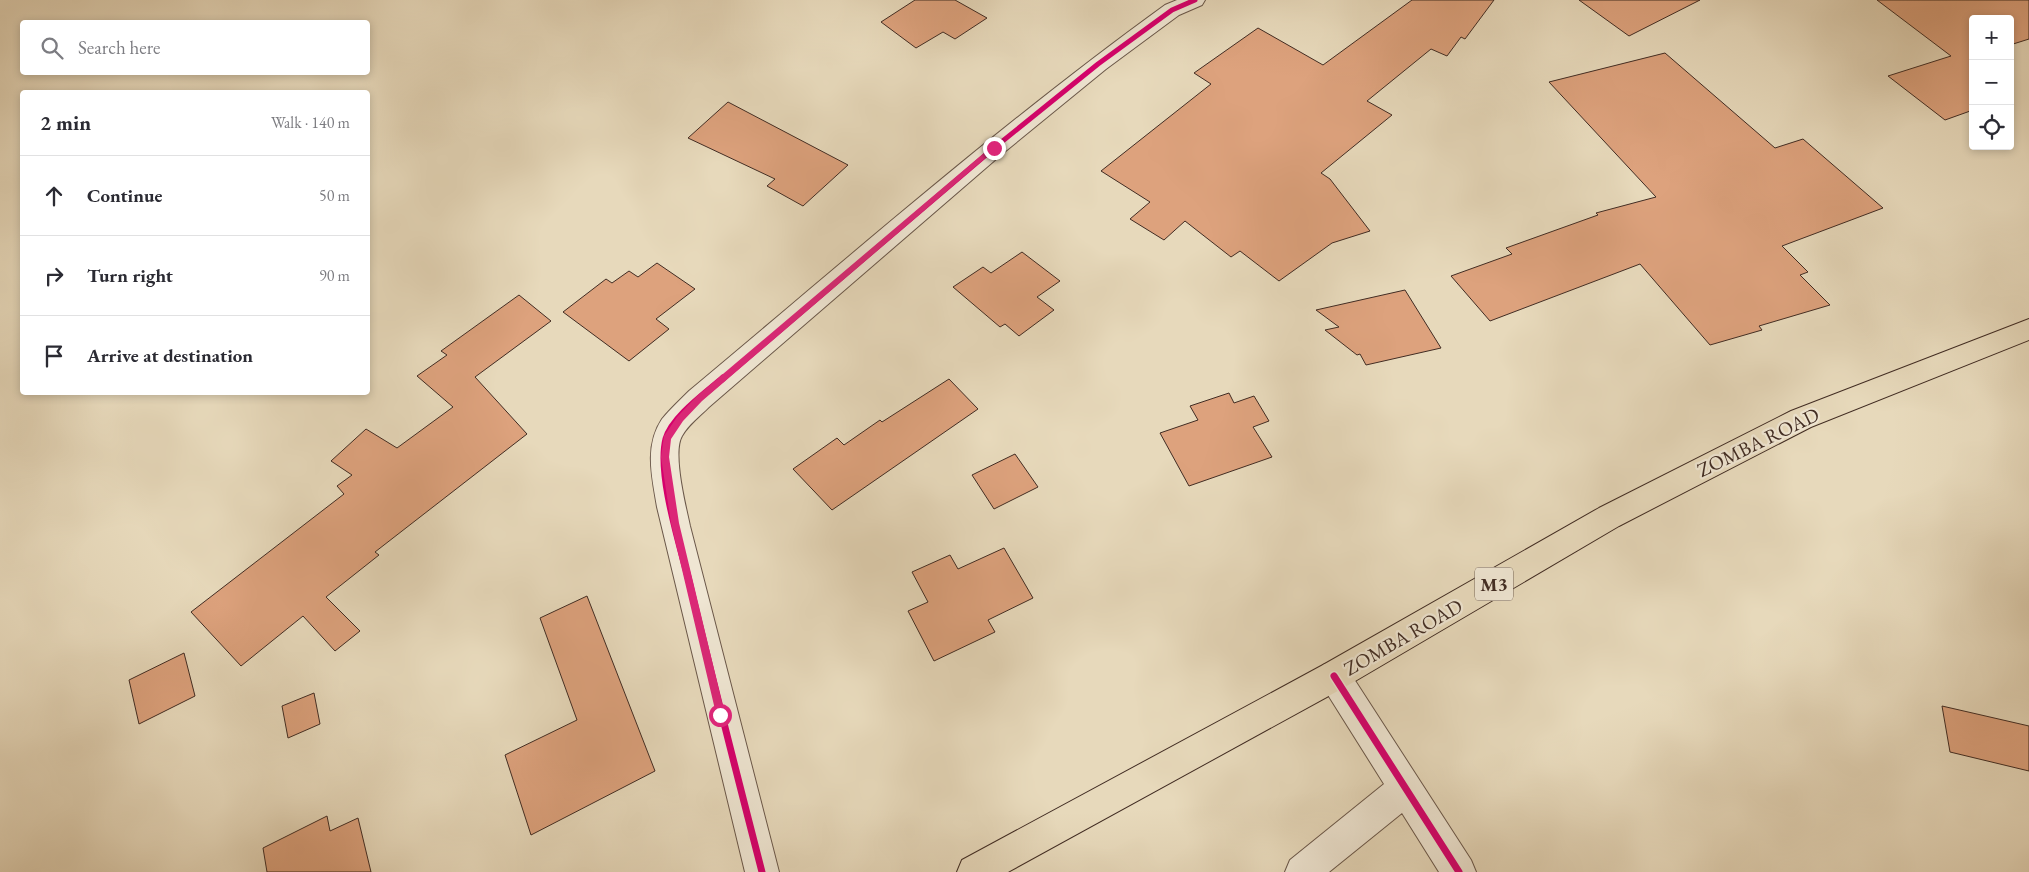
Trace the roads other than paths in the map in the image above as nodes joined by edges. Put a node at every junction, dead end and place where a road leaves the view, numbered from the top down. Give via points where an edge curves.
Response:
1 (1195, 0) edge
2 (2029, 330) edge
3 (1334, 676) junction
4 (1406, 788) junction
5 (762, 872) edge
6 (974, 872) edge
7 (1302, 872) edge
8 (1458, 872) edge

1 - 5 street via 1172,10 1098,64 994,148 700,399 666,439 665,457 675,523 720,715
2 - 3 highway, ZOMBA ROAD / M3 via 1801,419 1610,517
3 - 4 street
3 - 6 highway, ZOMBA ROAD / M3
4 - 7 street
4 - 8 street

